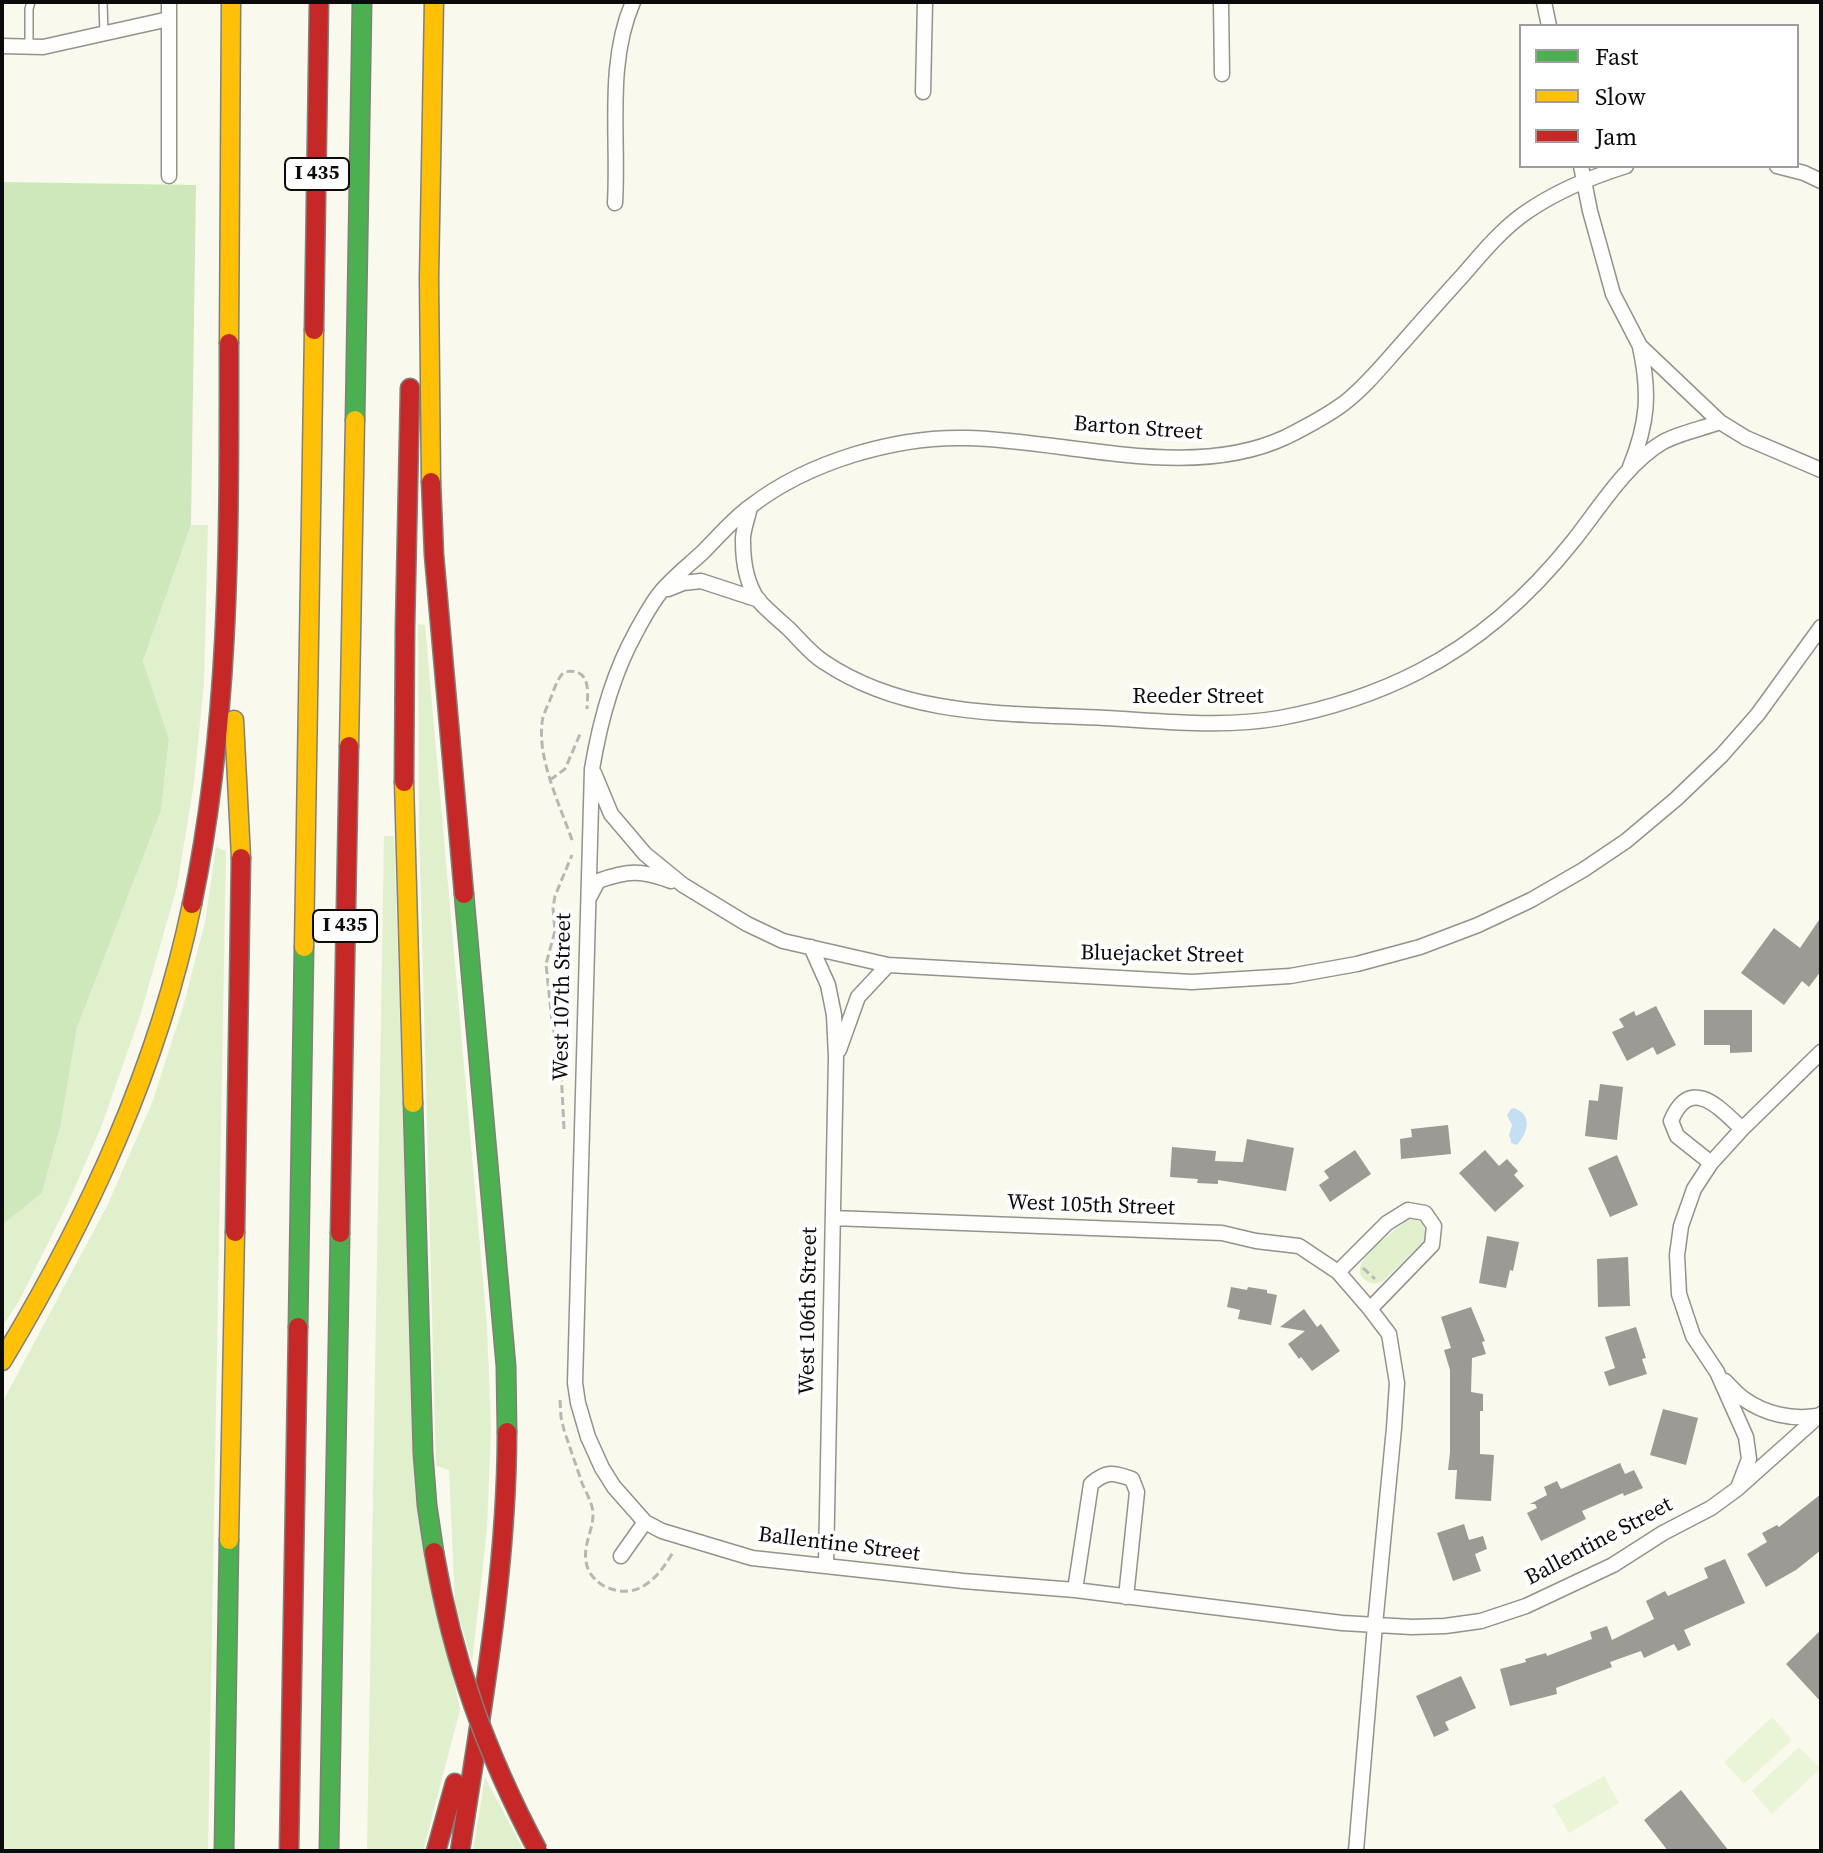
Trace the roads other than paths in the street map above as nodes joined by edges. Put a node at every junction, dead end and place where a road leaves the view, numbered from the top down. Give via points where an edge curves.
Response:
1 (31, 2) edge
2 (103, 2) edge
3 (169, 2) edge
4 (231, 2) edge
5 (319, 2) edge
6 (362, 2) edge
7 (434, 2) edge
8 (633, 2) edge
9 (925, 2) edge
10 (1221, 2) edge
11 (1544, 2) edge
12 (169, 19) junction
13 (1549, 24) edge
14 (104, 33) junction
15 (2, 46) edge
16 (29, 47) junction
17 (1222, 74) dead end
18 (923, 92) dead end
19 (1581, 168) edge
20 (1621, 168) edge
21 (1785, 168) edge
22 (169, 176) dead end
23 (1821, 181) edge
24 (1584, 182) junction
25 (615, 203) dead end
26 (429, 238) junction
27 (412, 318) dead end
28 (1640, 346) junction
29 (411, 365) dead end
30 (1720, 422) junction
31 (1821, 470) edge
32 (1628, 471) junction
33 (750, 506) junction
34 (660, 593) junction
35 (759, 600) junction
36 (227, 607) junction
37 (1821, 627) edge
38 (592, 769) junction
39 (683, 885) junction
40 (588, 901) junction
41 (811, 947) junction
42 (888, 965) junction
43 (1821, 1052) edge
44 (836, 1057) junction
45 (1742, 1129) junction
46 (1711, 1163) junction
47 (833, 1218) junction
48 (1338, 1272) junction
49 (1370, 1309) junction
50 (2, 1361) edge
51 (1717, 1372) junction
52 (1820, 1415) edge
53 (1737, 1489) junction
54 (645, 1522) junction
55 (621, 1556) dead end
56 (826, 1565) junction
57 (1075, 1590) junction
58 (1126, 1597) junction
59 (1375, 1625) junction
60 (482, 1692) junction
61 (224, 1851) edge
62 (289, 1851) edge
63 (329, 1851) edge
64 (436, 1851) edge
65 (460, 1851) edge
66 (538, 1851) edge
67 (1356, 1851) edge

1 - 16 lane
2 - 14 lane
3 - 12 street
4 - 36 highway
5 - 62 highway, I 435
6 - 63 highway, I 435
7 - 26 highway
8 - 25 street via 619,55
9 - 18 street
10 - 17 street
11 - 13 street
12 - 14 street
12 - 22 street
14 - 16 street
15 - 16 street
19 - 24 street
20 - 24 street, Barton Street
21 - 23 street
24 - 28 street via 1613,294
24 - 33 street, Barton Street via 1523,214 1370,379 1317,421 1282,439 1203,458 928,439 836,460
26 - 27 highway
26 - 60 highway via 434,555 506,1366 507,1485
28 - 30 street
28 - 32 street, Reeder Street via 1646,415
29 - 66 highway, bridge via 404,764 427,1505 447,1620 464,1680 505,1788
30 - 31 street
30 - 32 street, Reeder Street via 1664,441
32 - 35 street, Reeder Street via 1547,573 1462,646 1367,695 1278,718 1195,722 938,708 894,697 821,661
33 - 34 street, West 107th Street
33 - 35 street, Reeder Street via 742,540 749,584
34 - 35 street, Reeder Street via 701,581
34 - 38 street, West 107th Street via 617,670
36 - 50 highway via 210,811 158,1033 129,1116 79,1225
36 - 61 highway via 241,851
37 - 42 street, Bluejacket Street via 1722,755 1626,841 1531,900 1420,947 1357,964 1232,981
38 - 39 street, Bluejacket Street via 611,814 645,854
38 - 40 street, West 107th Street
39 - 40 street, Bluejacket Street via 651,874 622,873 598,881
39 - 41 street, Bluejacket Street via 747,924
40 - 54 street, West 107th Street via 575,1383 602,1468
41 - 42 street, Bluejacket Street
41 - 44 street, West 106th Street via 828,985
42 - 44 street, West 106th Street via 858,997
43 - 45 street
44 - 47 street, West 106th Street
45 - 46 street
45 - 46 street via 1709,1100 1682,1101 1671,1121 1677,1136
46 - 51 street via 1694,1189 1677,1255 1679,1294 1693,1336
47 - 48 street, West 105th Street via 1222,1233 1299,1246
47 - 56 street, West 106th Street
48 - 49 street, West 105th Street
48 - 49 street via 1387,1223 1408,1210 1425,1213 1434,1226 1432,1245
49 - 59 street, West 105th Street via 1389,1334 1397,1383
51 - 52 street via 1743,1399 1771,1413 1801,1419
51 - 53 street via 1746,1437 1749,1459
52 - 53 street, Ballentine Street
53 - 59 street, Ballentine Street via 1613,1565 1526,1606 1445,1626
54 - 55 street
54 - 56 street, Ballentine Street via 752,1558
56 - 57 street, Ballentine Street
57 - 58 street, Ballentine Street
57 - 58 street via 1091,1484 1116,1473 1132,1479 1137,1492
58 - 59 street, Ballentine Street
59 - 67 street, West 105th Street
60 - 64 highway
60 - 65 highway

